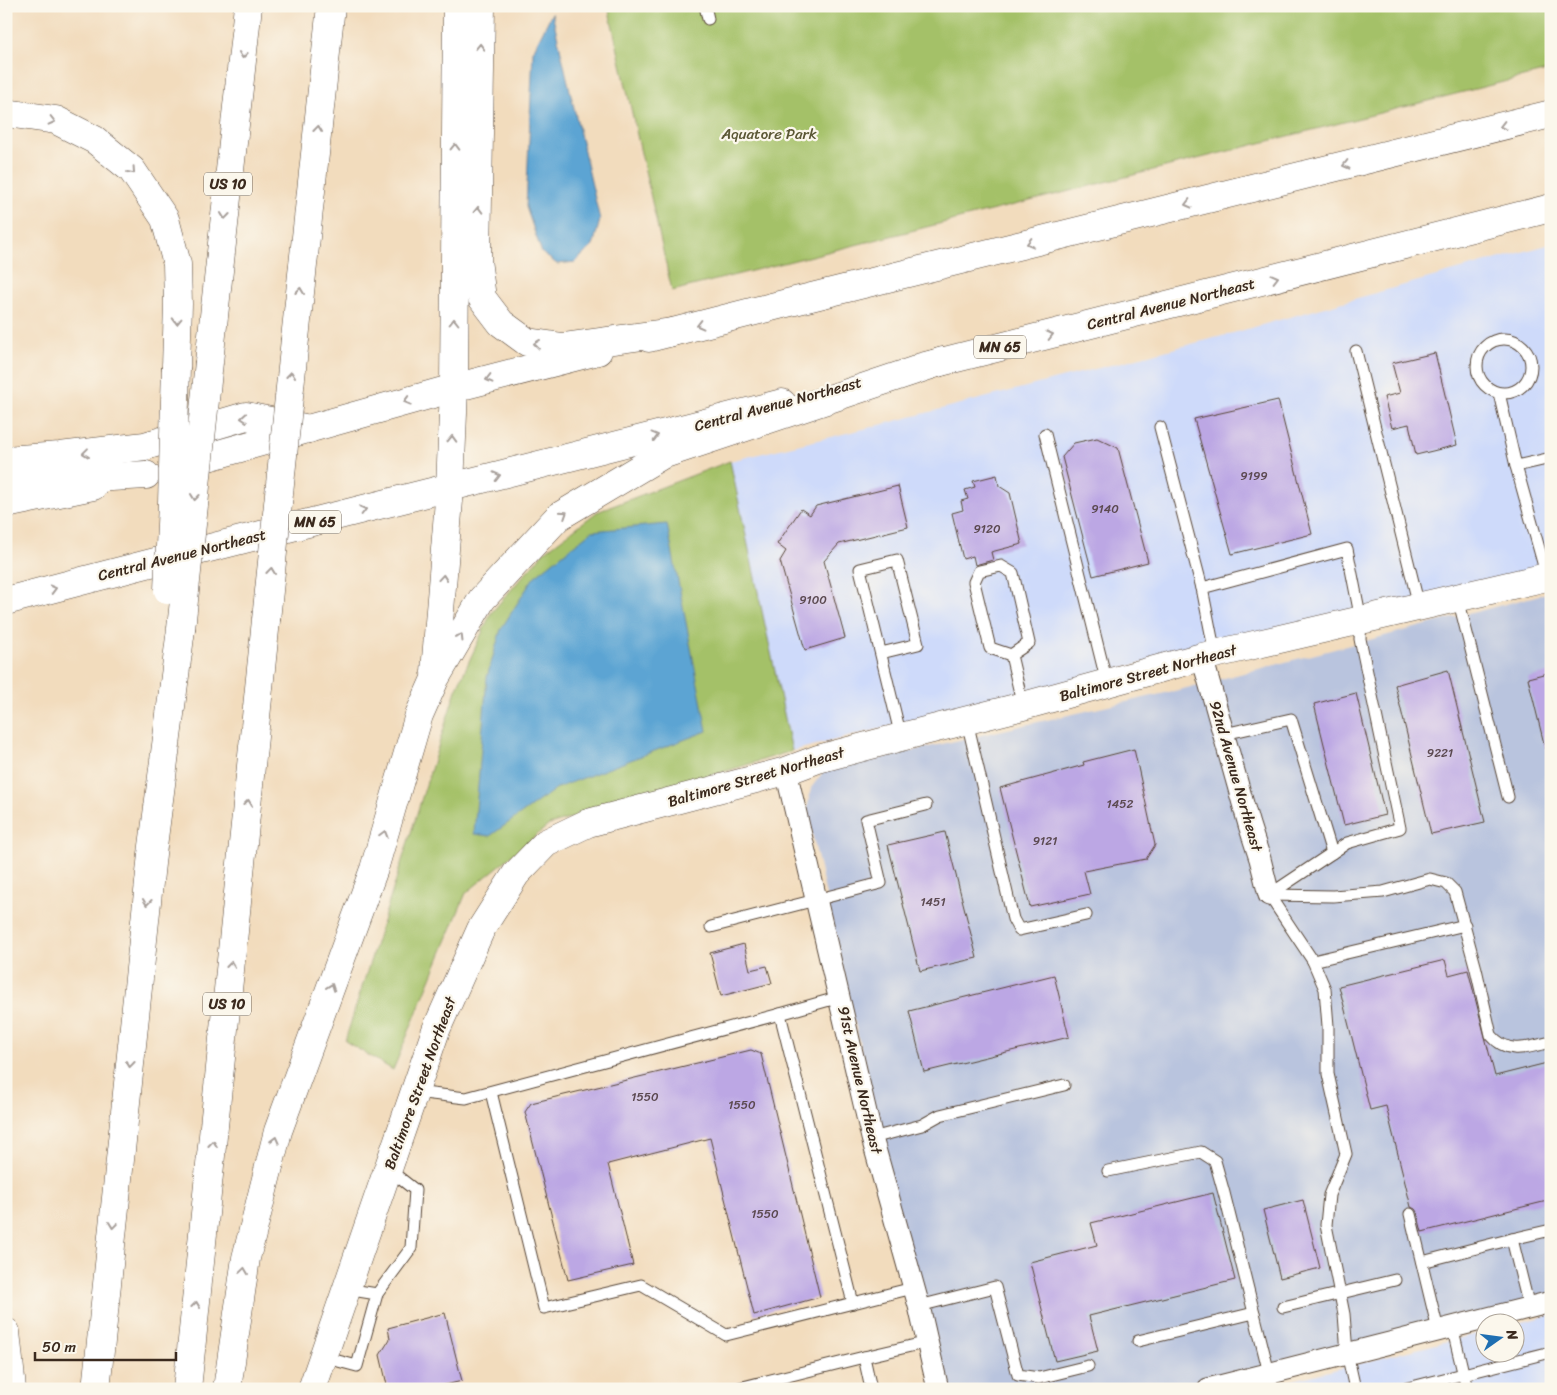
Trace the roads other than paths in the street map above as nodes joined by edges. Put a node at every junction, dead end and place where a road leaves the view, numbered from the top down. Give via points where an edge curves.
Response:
1 (248, 6) edge
2 (331, 6) edge
3 (457, 6) edge
4 (481, 6) edge
5 (706, 6) edge
6 (708, 19) dead end
7 (6, 113) edge
8 (1551, 114) edge
9 (1551, 208) edge
10 (672, 332) junction
11 (1356, 351) dead end
12 (943, 362) junction
13 (454, 388) junction
14 (1499, 393) junction
15 (1160, 426) dead end
16 (309, 429) junction
17 (1045, 434) dead end
18 (1551, 458) edge
19 (6, 460) edge
20 (1516, 466) junction
21 (146, 475) junction
22 (6, 483) edge
23 (450, 488) junction
24 (6, 504) edge
25 (1549, 577) edge
26 (1202, 588) junction
27 (1458, 598) junction
28 (6, 601) edge
29 (1419, 607) junction
30 (1361, 620) junction
31 (173, 628) junction
32 (881, 654) junction
33 (1011, 656) junction
34 (1209, 656) junction
35 (435, 679) junction
36 (1107, 684) junction
37 (1023, 706) junction
38 (967, 721) junction
39 (1224, 734) junction
40 (901, 736) junction
41 (786, 771) junction
42 (1508, 797) dead end
43 (926, 805) dead end
44 (1332, 853) junction
45 (1268, 895) junction
46 (816, 900) junction
47 (1086, 915) dead end
48 (1465, 925) junction
49 (710, 927) dead end
50 (1313, 961) junction
51 (840, 997) junction
52 (780, 1014) junction
53 (1551, 1042) edge
54 (1064, 1085) dead end
55 (415, 1092) junction
56 (491, 1092) junction
57 (872, 1138) junction
58 (388, 1169) junction
59 (1108, 1171) dead end
60 (1410, 1214) dead end
61 (1551, 1230) edge
62 (1512, 1239) junction
63 (1422, 1262) junction
64 (1395, 1280) dead end
65 (346, 1289) junction
66 (378, 1294) junction
67 (1340, 1294) junction
68 (916, 1297) junction
69 (1551, 1302) edge
70 (853, 1303) junction
71 (1283, 1307) dead end
72 (1529, 1307) junction
73 (1254, 1313) junction
74 (1445, 1328) junction
75 (6, 1332) edge
76 (1138, 1341) dead end
77 (928, 1342) junction
78 (1551, 1352) edge
79 (1348, 1353) junction
80 (323, 1357) junction
81 (864, 1357) junction
82 (1088, 1366) dead end
83 (1269, 1373) junction
84 (1463, 1374) junction
85 (1239, 1385) edge
86 (12, 1389) edge
87 (96, 1389) edge
88 (187, 1389) edge
89 (228, 1389) edge
90 (312, 1389) edge
91 (735, 1389) edge
92 (871, 1389) edge
93 (938, 1389) edge
94 (1208, 1389) edge
95 (1355, 1389) edge
96 (1404, 1389) edge
97 (1467, 1389) edge

1 -> 31 main road, US 10, bridge via 209,362
88 -> 2 main road, US 10, bridge
13 -> 3 main road
10 -> 4 main road via 563,347 527,342 501,323 482,298 477,260
5 - 6 lane
7 -> 31 main road, bridge via 56,120 95,140 132,170 165,219 177,264 178,304 172,503
8 -> 10 main road
12 -> 9 main road, Central Avenue Northeast / MN 65
10 -> 13 main road
11 - 29 lane
23 -> 12 main road, Central Avenue Northeast / MN 65
35 -> 12 main road via 482,599 558,517 662,455
13 -> 16 main road
23 -> 13 main road
14 - 14 lane via 1484,384 1476,368 1481,350 1487,344 1504,338 1521,345 1527,352 1531,368 1524,384 1508,393
14 - 20 lane
15 - 26 lane
16 -> 19 main road via 246,416 145,446
16 - 21 main road
17 - 36 lane
18 - 20 lane
20 - 25 lane
21 - 22 main road
21 - 24 main road
28 -> 23 main road, Central Avenue Northeast / MN 65
35 -> 23 main road
25 - 27 main road, Baltimore Street Northeast
26 - 30 lane via 1347,549
26 - 34 lane
27 - 29 main road, Baltimore Street Northeast
27 - 42 lane
29 - 30 main road, Baltimore Street Northeast
30 - 34 main road, Baltimore Street Northeast
30 - 44 lane via 1360,639 1400,828 1347,844
31 -> 87 main road, US 10
32 - 32 lane via 860,570 897,560 918,644
32 - 40 lane
33 - 33 lane via 990,648 974,582 979,571 1001,566 1013,573 1029,643
33 - 37 lane
34 - 36 main road, Baltimore Street Northeast
34 - 39 street, 92nd Avenue Northeast
89 -> 35 main road via 246,1258 278,1131 374,869 419,715
36 - 37 main road, Baltimore Street Northeast
37 - 38 main road, Baltimore Street Northeast
38 - 40 main road, Baltimore Street Northeast
38 - 47 lane via 1013,919 1019,930
39 - 44 lane via 1291,718
39 - 45 street, 92nd Avenue Northeast
40 - 41 main road, Baltimore Street Northeast
41 - 46 street, 91st Avenue Northeast
41 - 55 main road, Baltimore Street Northeast via 588,822 546,843 516,874 481,929 436,1030
43 - 46 lane via 866,820 881,883
44 - 45 lane
45 - 48 lane via 1333,896 1383,892 1430,879 1446,883 1455,892
45 - 50 lane
46 - 49 lane
46 - 51 street, 91st Avenue Northeast
48 - 50 lane
48 - 53 lane via 1491,1035 1498,1044 1516,1049
50 - 67 lane via 1325,989 1328,1074 1346,1154 1329,1195 1326,1225
51 - 52 lane
51 - 57 street, 91st Avenue Northeast
52 - 56 lane
52 - 70 lane
54 - 57 lane via 940,1115 922,1125
55 - 56 lane via 466,1098
55 - 58 main road, Baltimore Street Northeast
56 - 70 lane via 544,1308 641,1285 726,1335
57 - 68 street, 91st Avenue Northeast
58 - 65 main road, Baltimore Street Northeast
58 - 66 lane via 415,1190 411,1248
59 - 73 lane via 1201,1152 1214,1160
60 - 63 lane
61 - 62 lane
62 - 63 lane
62 - 72 lane
63 - 74 lane
64 - 67 lane
65 - 66 lane
65 - 80 main road, Baltimore Street Northeast
66 - 80 lane via 357,1366
67 - 71 lane
67 - 79 lane
68 - 70 lane
68 - 77 street, 91st Avenue Northeast
68 - 82 lane via 995,1287 1018,1375 1038,1378
69 - 72 street
72 - 74 street
73 - 76 lane
73 - 83 lane
74 - 79 street
74 - 84 lane
75 - 86 main road
77 - 81 lane
77 - 93 street, 91st Avenue Northeast
78 - 84 lane
79 - 83 street
79 - 95 lane
80 - 90 main road, Baltimore Street Northeast
81 - 91 lane
81 - 92 lane
83 - 85 street
84 - 96 lane
84 - 97 lane
85 - 94 street

